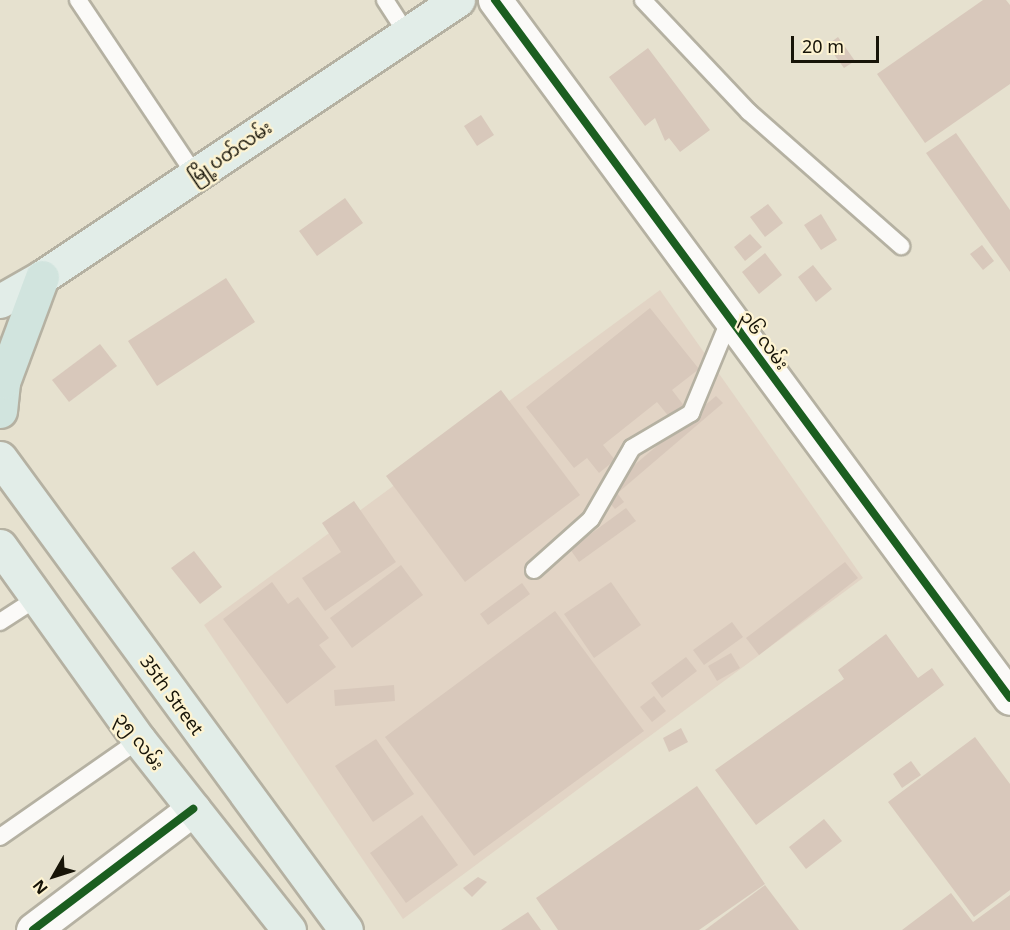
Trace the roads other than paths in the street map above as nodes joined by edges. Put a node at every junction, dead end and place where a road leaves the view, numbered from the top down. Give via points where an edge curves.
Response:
1 (78, 0) edge
2 (385, 0) edge
3 (458, 0) edge
4 (495, 0) edge
5 (643, 0) edge
6 (407, 34) junction
7 (195, 175) junction
8 (901, 246) dead end
9 (42, 278) junction
10 (0, 301) edge
11 (730, 319) junction
12 (0, 411) edge
13 (0, 458) edge
14 (0, 546) edge
15 (534, 570) dead end
16 (37, 598) junction
17 (0, 622) edge
18 (156, 674) junction
19 (1010, 698) edge
20 (113, 704) junction
21 (139, 740) junction
22 (193, 809) junction
23 (0, 837) edge
24 (33, 930) edge
25 (289, 930) edge
26 (346, 930) edge

1 - 7 lane
2 - 6 lane
3 - 6 main road, မြို့ပတ်လမ်း
4 - 11 street, ၃၆ လမ်း
5 - 8 lane via 749,112
6 - 7 main road, မြို့ပတ်လမ်း
7 - 9 main road, မြို့ပတ်လမ်း
9 - 10 main road, မြို့ပတ်လမ်း
9 - 12 highway via 3,382
11 - 15 lane via 691,412 632,448 591,519
11 - 19 street, ၃၆ လမ်း
13 - 18 main road, 35th Street
14 - 16 main road, ၃၅ လမ်း
16 - 17 lane
16 - 20 main road, ၃၅ လမ်း
18 - 20 main road
18 - 26 main road, 35th Street
20 - 21 main road, ၃၅ လမ်း
21 - 22 main road, ၃၅ လမ်း
21 - 23 lane
22 - 24 street
22 - 25 main road, ၃၅ လမ်း

